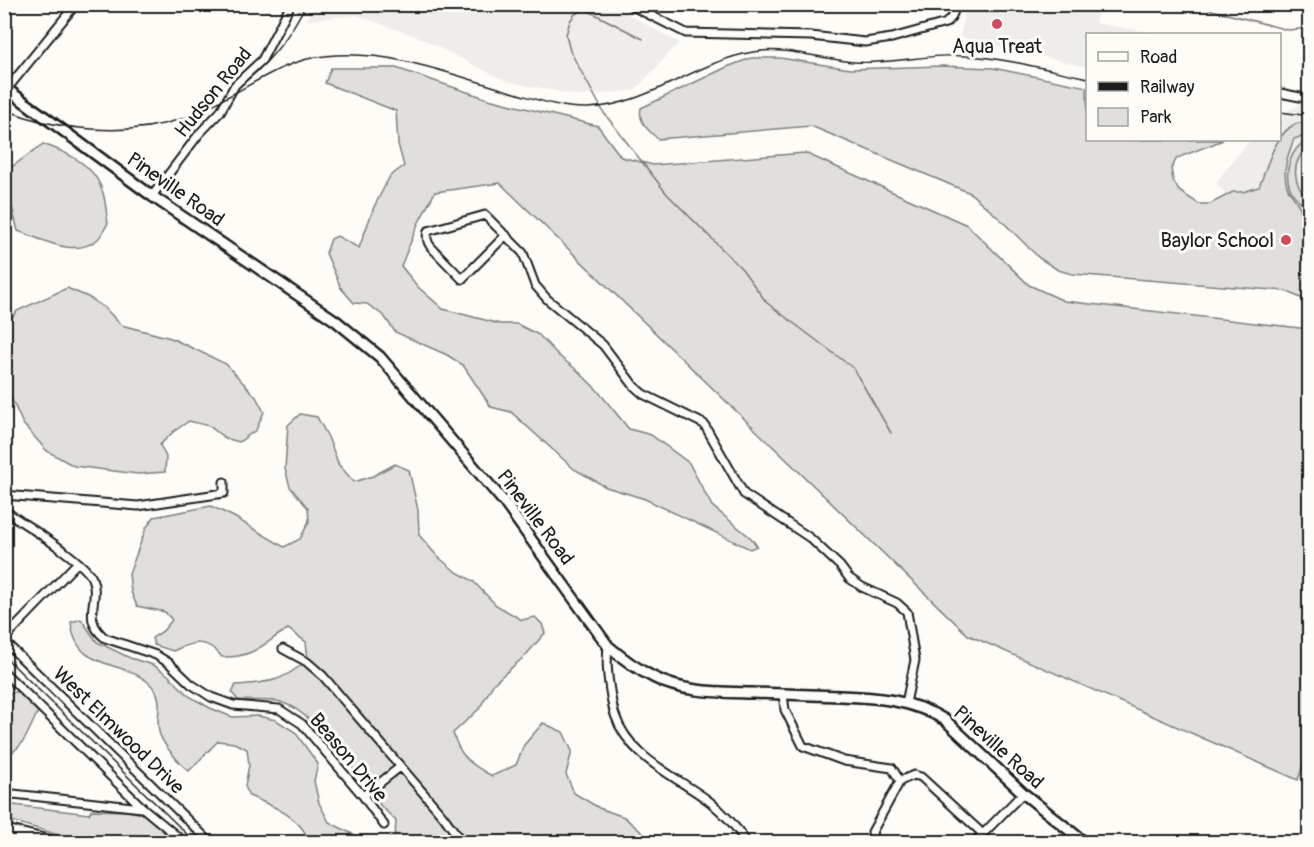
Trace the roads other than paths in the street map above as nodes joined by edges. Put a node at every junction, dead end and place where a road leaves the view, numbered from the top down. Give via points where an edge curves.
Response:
1 (76, 4) edge
2 (291, 4) edge
3 (628, 4) edge
4 (957, 4) edge
5 (6, 88) edge
6 (1281, 93) edge
7 (1310, 99) edge
8 (153, 196) junction
9 (506, 235) junction
10 (224, 482) dead end
11 (4, 495) edge
12 (4, 510) edge
13 (77, 563) junction
14 (4, 640) edge
15 (608, 646) junction
16 (284, 649) dead end
17 (4, 672) edge
18 (783, 694) junction
19 (906, 703) junction
20 (400, 767) junction
21 (900, 781) junction
22 (4, 793) edge
23 (1023, 793) junction
24 (363, 796) junction
25 (143, 808) junction
26 (384, 825) dead end
27 (4, 831) edge
28 (983, 834) junction
29 (50, 843) edge
30 (184, 843) edge
31 (210, 843) edge
32 (462, 843) edge
33 (746, 843) edge
34 (874, 843) edge
35 (975, 843) edge
36 (1083, 843) edge

1 - 5 street
2 - 8 street, Hudson Road via 262,60 235,86 220,112
3 - 4 street via 686,33 812,36 865,42 946,23
5 - 8 main road, Pineville Road
6 - 7 street
8 - 15 main road, Pineville Road via 336,321 380,357 504,502
9 - 9 street via 485,215 438,227 426,236 430,247 462,279
9 - 19 street via 523,253 541,292 603,345 634,386 704,424 744,494 810,538 849,578 907,612 915,660
10 - 11 street via 224,493 138,506
12 - 13 street, Beason Drive
13 - 14 street
13 - 24 street, Beason Drive via 92,578 92,618 99,634 156,655 211,697 233,705 279,709 302,724
14 - 31 street, West Elmwood Drive
15 - 18 main road, Pineville Road via 623,660 655,678 684,688
15 - 33 street via 606,668 615,716 629,740 647,759 724,814
16 - 20 street via 323,676
17 - 25 street
18 - 19 main road, Pineville Road via 875,697
18 - 21 street via 785,710 803,746 844,761 891,768
19 - 23 main road, Pineville Road via 945,720
20 - 24 street
20 - 32 street
21 - 28 street via 914,775 921,777
21 - 34 street via 872,832
22 - 25 street
23 - 28 street
23 - 36 main road, Pineville Road
24 - 26 street, Beason Drive
25 - 30 street
27 - 29 highway
28 - 35 street

